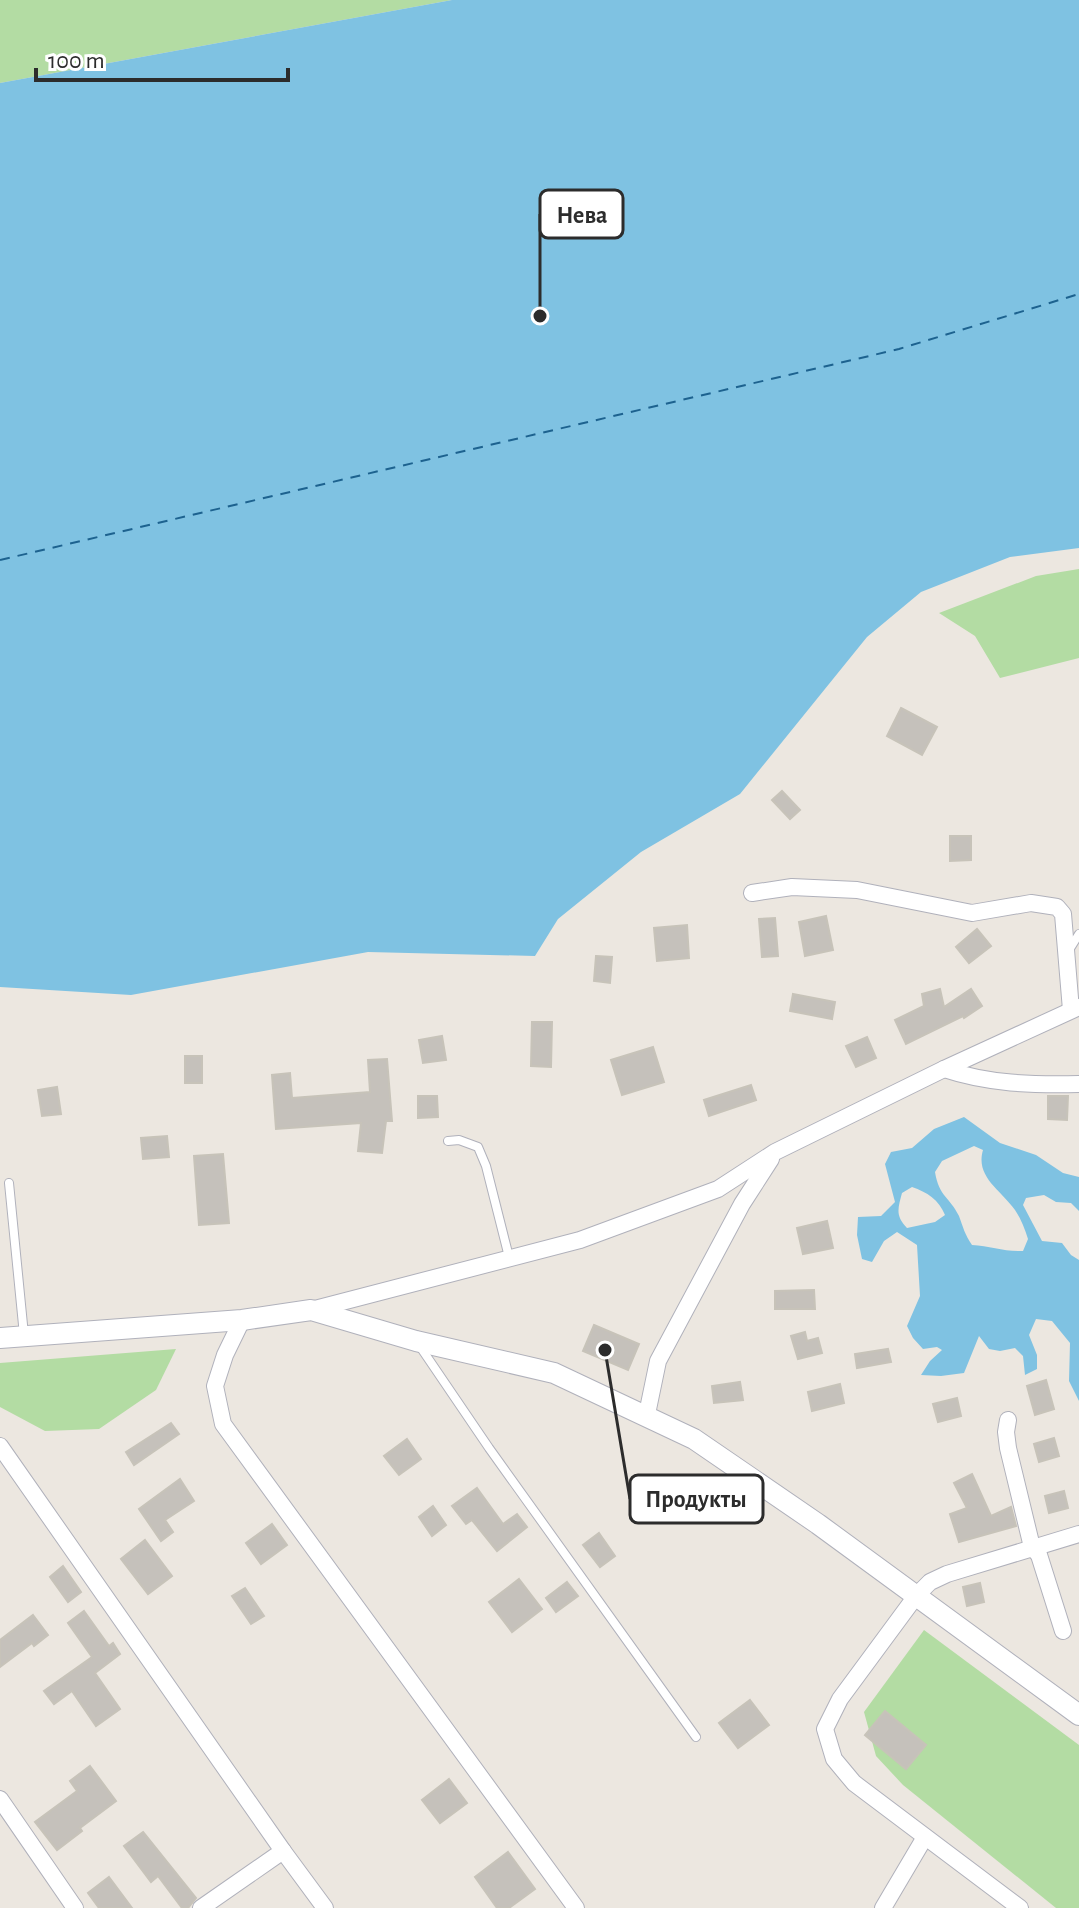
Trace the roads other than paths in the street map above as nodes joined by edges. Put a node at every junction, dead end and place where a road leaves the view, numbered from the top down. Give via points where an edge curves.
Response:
1 (752, 893) dead end
2 (1079, 934) edge
3 (1066, 954) junction
4 (1075, 1009) edge
5 (944, 1069) junction
6 (1079, 1084) edge
7 (448, 1141) dead end
8 (775, 1152) junction
9 (9, 1183) dead end
10 (509, 1257) junction
11 (311, 1310) junction
12 (242, 1320) junction
13 (24, 1336) junction
14 (0, 1338) edge
15 (416, 1341) junction
16 (647, 1414) junction
17 (1008, 1420) dead end
18 (0, 1446) edge
19 (1079, 1534) edge
20 (1032, 1547) junction
21 (916, 1596) junction
22 (1063, 1631) dead end
23 (1079, 1715) edge
24 (696, 1737) dead end
25 (0, 1799) edge
26 (925, 1837) junction
27 (283, 1851) junction
28 (75, 1908) edge
29 (201, 1908) edge
30 (325, 1908) edge
31 (576, 1908) edge
32 (883, 1908) edge
33 (1020, 1908) edge

1 - 3 street via 792,887 857,890 972,913 1031,903 1057,907 1063,914
2 - 3 lane
3 - 4 street
4 - 5 street
5 - 6 street via 1018,1085
5 - 8 street
7 - 10 lane via 478,1147
8 - 10 street via 718,1189 580,1240
8 - 16 street via 658,1361
9 - 13 lane
10 - 11 street
11 - 12 street
11 - 15 street
12 - 13 street
12 - 31 street via 215,1386 223,1424
13 - 14 street
15 - 16 street via 554,1373
15 - 24 lane
16 - 21 street via 694,1439
17 - 20 street via 1008,1448
18 - 27 street
19 - 20 street
20 - 21 street via 947,1574
20 - 22 street
21 - 23 street
21 - 26 street via 840,1699 825,1729 834,1759 854,1783
25 - 28 street
26 - 32 street
26 - 33 street
27 - 29 street
27 - 30 street

